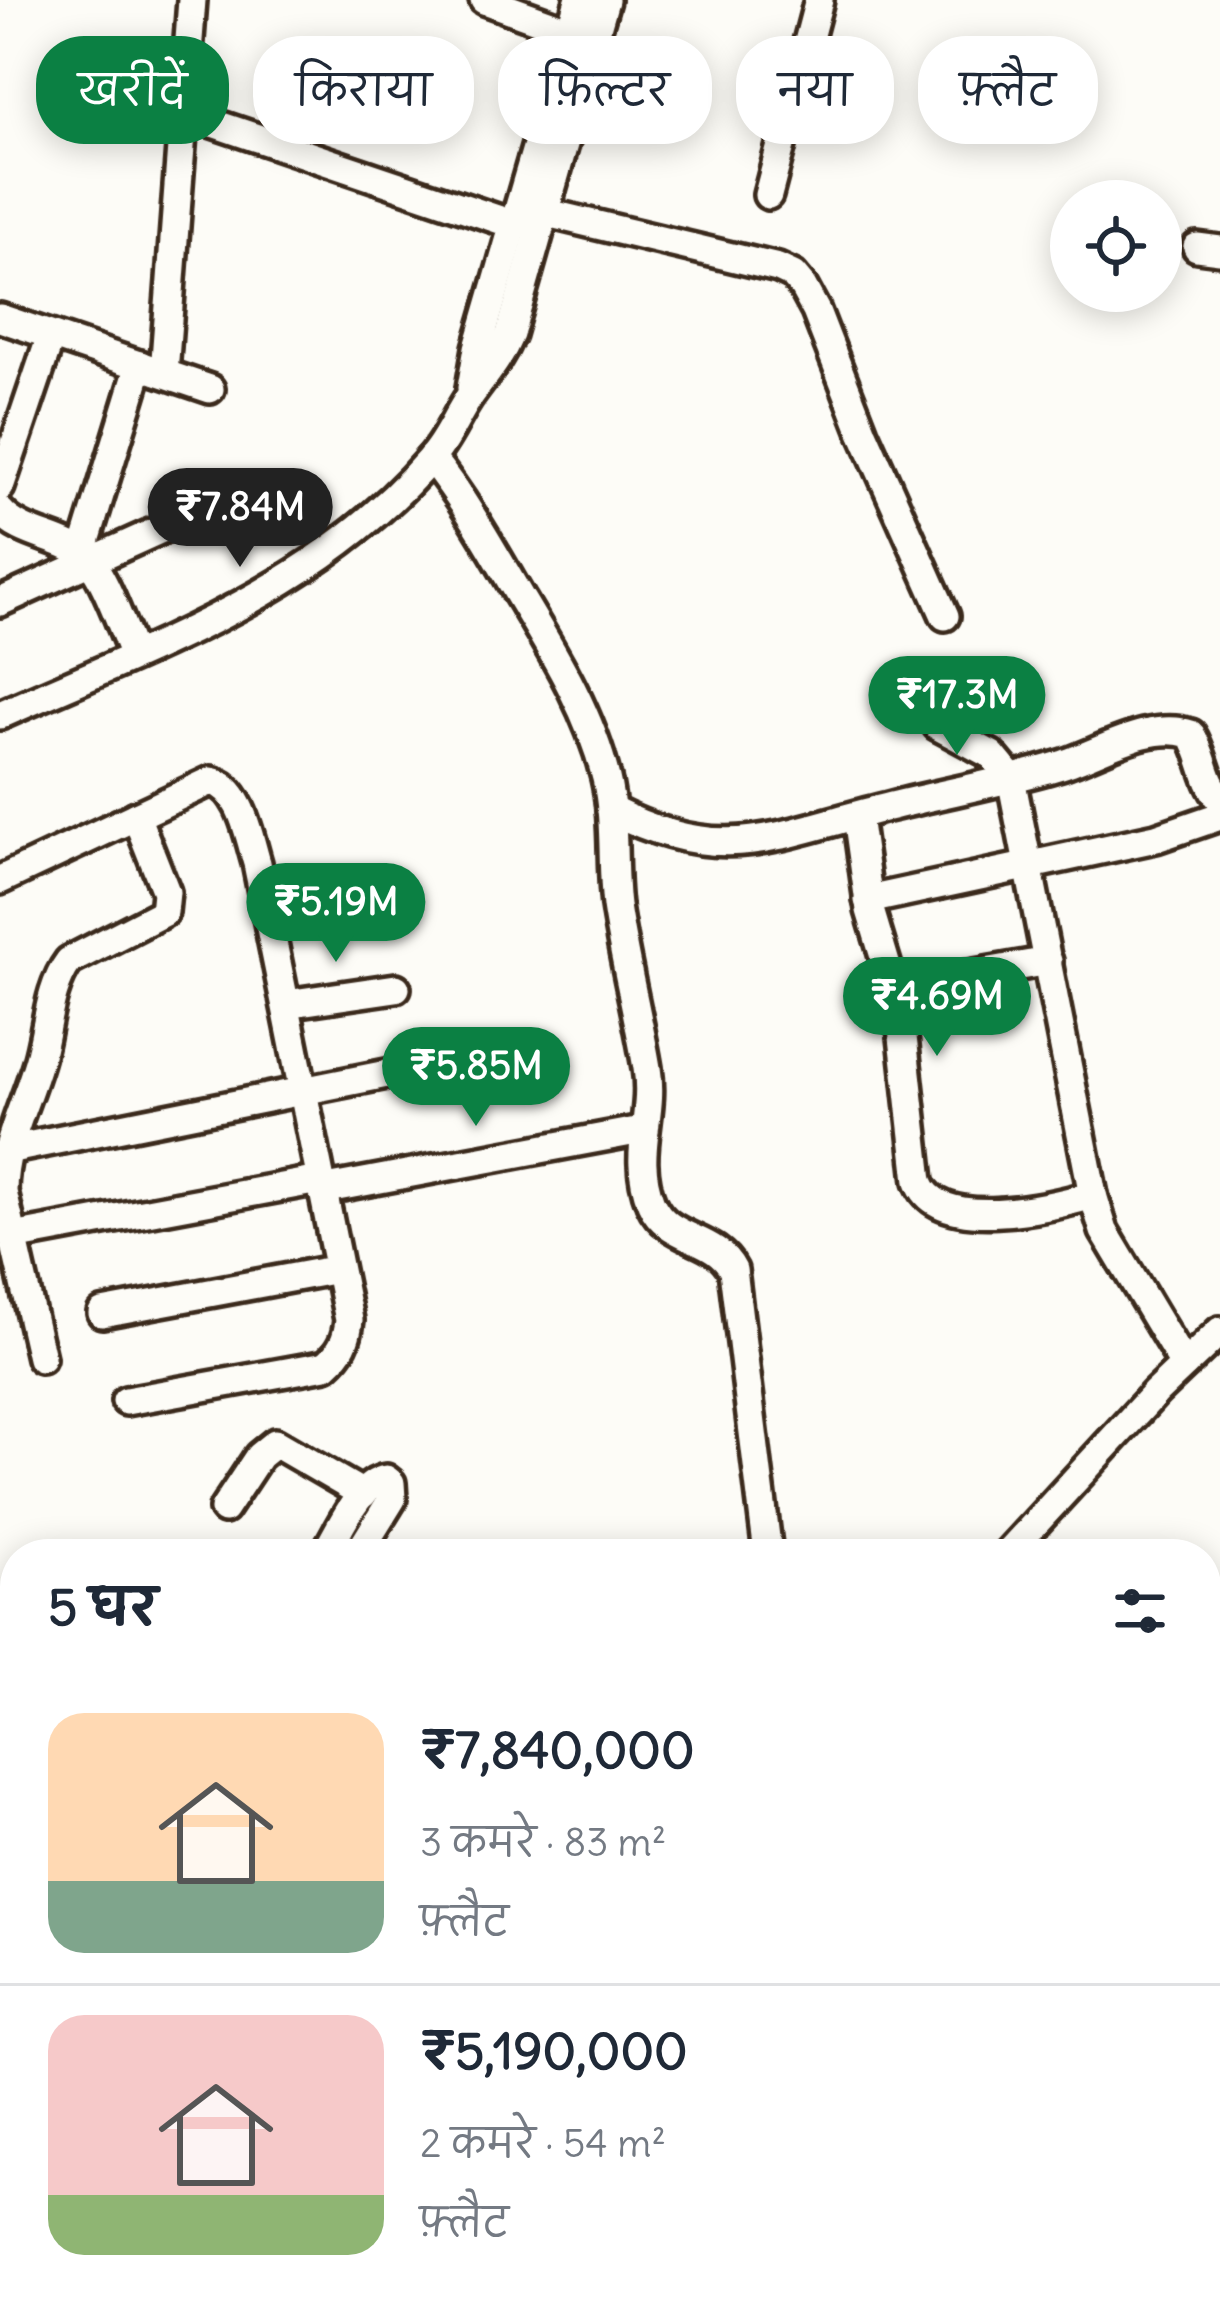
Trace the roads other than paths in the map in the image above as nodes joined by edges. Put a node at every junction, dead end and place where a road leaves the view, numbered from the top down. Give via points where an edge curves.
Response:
1 (192, 0) edge
2 (484, 0) edge
3 (579, 0) edge
4 (604, 0) edge
5 (819, 0) edge
6 (570, 32) junction
7 (189, 36) edge
8 (229, 129) edge
9 (179, 144) edge
10 (768, 195) dead end
11 (547, 213) junction
12 (515, 225) junction
13 (0, 319) edge
14 (51, 336) junction
15 (152, 369) junction
16 (210, 389) dead end
17 (469, 398) junction
18 (431, 458) junction
19 (0, 487) edge
20 (228, 499) dead end
21 (0, 511) edge
22 (86, 558) junction
23 (0, 602) edge
24 (944, 616) dead end
25 (134, 655) junction
26 (0, 715) edge
27 (938, 726) dead end
28 (1011, 778) junction
29 (1220, 800) edge
30 (611, 810) junction
31 (136, 816) junction
32 (857, 816) junction
33 (1220, 816) edge
34 (1030, 866) junction
35 (0, 880) edge
36 (868, 900) junction
37 (383, 904) dead end
38 (271, 924) junction
39 (1048, 961) junction
40 (396, 988) dead end
41 (895, 988) junction
42 (286, 1004) junction
43 (412, 1069) dead end
44 (303, 1093) junction
45 (642, 1130) junction
46 (7, 1150) junction
47 (320, 1185) junction
48 (1093, 1195) junction
49 (14, 1237) junction
50 (338, 1269) junction
51 (102, 1313) dead end
52 (1220, 1331) edge
53 (40, 1358) dead end
54 (1184, 1365) junction
55 (127, 1401) dead end
56 (363, 1494) junction
57 (224, 1509) dead end
58 (334, 1539) edge
59 (366, 1539) edge
60 (766, 1539) edge
61 (1021, 1539) edge

1 - 7 street
2 - 6 street
3 - 6 street
4 - 11 street
5 - 10 street
6 - 12 street
8 - 12 street
9 - 15 street
11 - 17 street via 510,334
11 - 24 street via 793,275 816,311
12 - 17 street
13 - 14 street
14 - 15 street
14 - 19 street
15 - 16 street
15 - 22 street
17 - 18 street
18 - 25 street via 305,568
18 - 30 street via 559,662 605,773
20 - 22 street
21 - 22 street
22 - 23 street
22 - 25 street
25 - 26 street
27 - 28 street via 992,755
28 - 29 street via 1124,740 1184,731 1196,740
28 - 32 street
28 - 34 street
30 - 32 street via 668,836 728,844
30 - 45 street via 616,907 649,1085
31 - 35 street
31 - 38 street via 211,781 226,786
31 - 46 street via 166,892 164,912 87,951 59,975
32 - 36 street
33 - 34 street
34 - 36 street
34 - 39 street
36 - 41 street
37 - 38 street
38 - 42 street
39 - 41 street
39 - 48 street
40 - 42 street
41 - 48 street via 919,1181 930,1202 1023,1213
42 - 44 street
43 - 44 street
44 - 46 street
44 - 47 street
45 - 47 street
45 - 60 street via 653,1207 674,1232 712,1246 733,1270
46 - 49 street via 3,1192
47 - 49 street
47 - 50 street
48 - 54 street via 1114,1250
49 - 53 street
50 - 51 street
50 - 55 street via 347,1337 326,1365
52 - 54 street
54 - 61 street
56 - 57 street via 275,1443
56 - 58 street
56 - 59 street via 386,1479 393,1490

